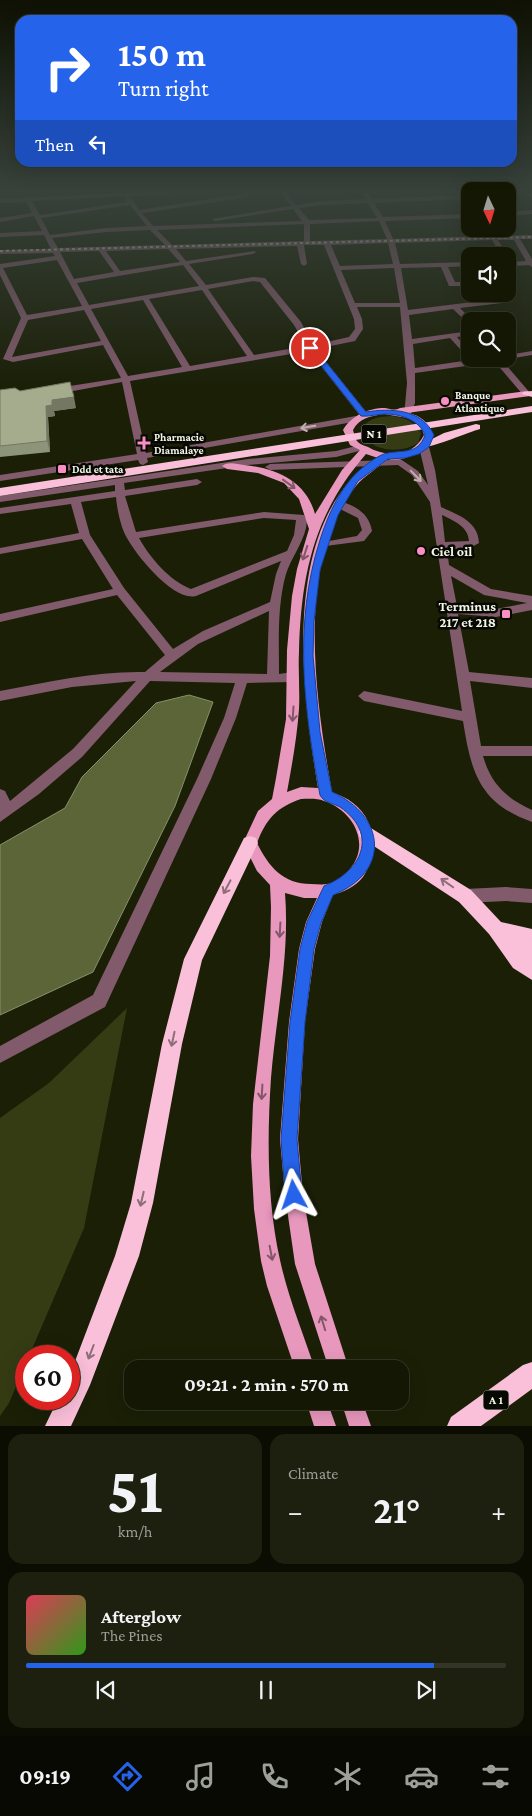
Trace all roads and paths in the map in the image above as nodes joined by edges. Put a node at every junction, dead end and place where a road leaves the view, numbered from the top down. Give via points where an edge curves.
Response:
1 (47, 257) edge
2 (60, 257) edge
3 (106, 257) edge
4 (177, 257) edge
5 (228, 257) edge
6 (303, 257) edge
7 (332, 257) edge
8 (395, 257) edge
9 (516, 263) edge
10 (184, 264) junction
11 (304, 264) dead end
12 (461, 264) edge
13 (531, 264) edge
14 (444, 265) junction
15 (397, 266) junction
16 (0, 267) edge
17 (336, 268) junction
18 (119, 275) junction
19 (74, 281) junction
20 (461, 284) edge
21 (10, 288) junction
22 (203, 288) junction
23 (0, 290) edge
24 (145, 298) junction
25 (490, 302) edge
26 (402, 304) junction
27 (353, 305) junction
28 (88, 308) junction
29 (456, 308) junction
30 (404, 313) junction
31 (461, 313) edge
32 (25, 318) junction
33 (461, 334) edge
34 (452, 336) junction
35 (106, 342) junction
36 (409, 342) junction
37 (461, 347) edge
38 (310, 348) junction
39 (532, 354) edge
40 (516, 356) edge
41 (252, 357) junction
42 (461, 362) edge
43 (503, 367) edge
44 (187, 368) junction
45 (412, 370) junction
46 (125, 378) junction
47 (50, 392) edge
48 (530, 396) edge
49 (532, 409) edge
50 (408, 412) junction
51 (360, 417) junction
52 (532, 417) edge
53 (425, 446) junction
54 (362, 450) junction
55 (215, 456) junction
56 (388, 459) junction
57 (352, 464) junction
58 (145, 466) junction
59 (227, 466) junction
60 (248, 467) junction
61 (0, 478) edge
62 (119, 481) junction
63 (198, 482) dead end
64 (0, 484) edge
65 (0, 492) edge
66 (120, 493) junction
67 (0, 499) edge
68 (75, 500) junction
69 (338, 504) junction
70 (434, 504) junction
71 (0, 511) edge
72 (314, 528) junction
73 (85, 535) junction
74 (131, 536) junction
75 (322, 545) junction
76 (441, 545) junction
77 (0, 551) edge
78 (291, 553) junction
79 (444, 567) junction
80 (120, 591) junction
81 (532, 600) edge
82 (275, 604) junction
83 (532, 606) edge
84 (451, 609) junction
85 (0, 618) edge
86 (172, 656) junction
87 (149, 675) junction
88 (463, 676) junction
89 (293, 677) junction
90 (242, 678) junction
91 (273, 679) junction
92 (532, 683) edge
93 (0, 696) edge
94 (364, 696) dead end
95 (468, 717) junction
96 (532, 751) edge
97 (477, 752) junction
98 (0, 795) edge
99 (326, 795) junction
100 (278, 801) junction
101 (4, 813) edge
102 (532, 816) edge
103 (366, 832) junction
104 (250, 844) junction
105 (277, 882) junction
106 (328, 891) junction
107 (465, 896) junction
108 (532, 896) edge
109 (495, 928) junction
110 (532, 938) edge
111 (532, 947) edge
112 (532, 957) edge
113 (532, 971) edge
114 (0, 1055) edge
115 (302, 1360) edge
116 (336, 1360) edge
117 (532, 1374) edge
118 (319, 1410) edge
119 (58, 1426) edge
120 (325, 1426) edge
121 (460, 1426) edge

1 - 16 street
2 - 19 street
3 - 18 street
4 - 10 street
5 - 10 street
6 - 11 street
7 - 17 street
8 - 15 street
9 - 13 street
10 - 18 street
10 - 22 street
12 - 14 street
14 - 15 street
14 - 20 street via 452,284
15 - 17 street
15 - 26 street
16 - 21 street
17 - 27 street
18 - 19 street
19 - 28 street
21 - 23 street
21 - 32 street
22 - 24 street
22 - 38 street via 265,281 298,324
22 - 41 street
24 - 28 street
24 - 44 street
25 - 29 street
26 - 27 street
26 - 30 street
27 - 38 street via 359,324 357,334 352,339
28 - 32 street
28 - 35 street
29 - 30 street
29 - 31 street
30 - 36 street
32 - 35 street via 6,358 9,360
33 - 34 street
34 - 36 street
34 - 37 street
35 - 46 street
36 - 45 street
38 - 41 street
38 - 51 street
39 - 40 street
41 - 44 street
42 - 45 street
43 - 48 street
44 - 46 street
45 - 50 street
46 - 47 street
46 - 58 street
48 - 50 main road
48 - 55 highway, N 1
49 - 55 highway, N 1
50 - 51 main road
50 - 53 main road via 428,430 429,440
51 - 54 main road via 348,430 349,437
51 -> 58 street
52 - 53 highway via 461,430
53 - 56 main road via 416,452
53 - 70 street via 433,476
54 - 56 main road
54 - 57 main road
54 - 59 street
55 - 58 highway, N 1
56 - 57 street
56 - 69 main road via 355,479
56 -> 70 street via 421,480
57 - 60 street
57 - 72 main road
58 - 59 street
58 - 61 street
58 - 62 street
58 - 64 highway, N 1
58 - 65 highway, N 1
59 - 60 main road
60 -> 72 main road via 268,472 294,486 307,505
62 - 66 street
62 - 67 street
63 - 66 street
66 - 68 street
66 - 74 street
68 - 71 street
68 - 73 street
69 - 75 main road
69 - 75 street via 362,515 366,531 360,539
70 - 76 street
70 - 76 street via 471,527 475,534 474,543 468,546
72 -> 89 main road via 297,587
73 - 77 street
73 - 80 street
74 - 78 street via 155,568 187,593
74 - 78 street via 264,515 300,517 298,540
75 - 99 main road via 312,596 308,656 314,732
76 - 79 street
78 - 82 street via 281,574
79 - 81 street via 488,592
79 - 84 street
80 - 85 street
80 - 86 street
82 - 86 street via 206,636
82 - 91 street
83 - 84 street via 496,613
84 - 88 street
86 - 87 street
87 - 90 street
87 - 93 street via 72,682
87 - 101 street via 64,766
88 - 92 street
88 - 95 street
89 - 91 street
89 -> 100 main road via 291,741
90 - 91 street
90 - 114 street via 230,718 204,779 99,1001
94 - 95 street
95 - 97 street
96 - 97 street
97 - 102 street via 489,788 497,797
98 - 101 street
99 - 100 main road via 302,793
99 - 103 main road via 344,803 358,816
100 - 104 main road via 265,812
103 - 106 main road via 365,861 357,874
107 -> 103 highway
104 - 105 main road via 260,864
104 -> 119 highway via 193,958 172,1044 142,1203 127,1256 78,1385
105 - 106 main road via 302,891
105 -> 115 main road via 280,929 263,1076 260,1168 266,1230 277,1285
116 -> 106 main road via 305,1264 289,1139 297,1022 307,949 314,922
107 - 108 street
107 - 109 highway
109 - 110 highway
109 - 111 highway
109 - 112 highway
109 - 113 highway via 520,962
117 - 121 highway, A 1
118 - 120 main road

